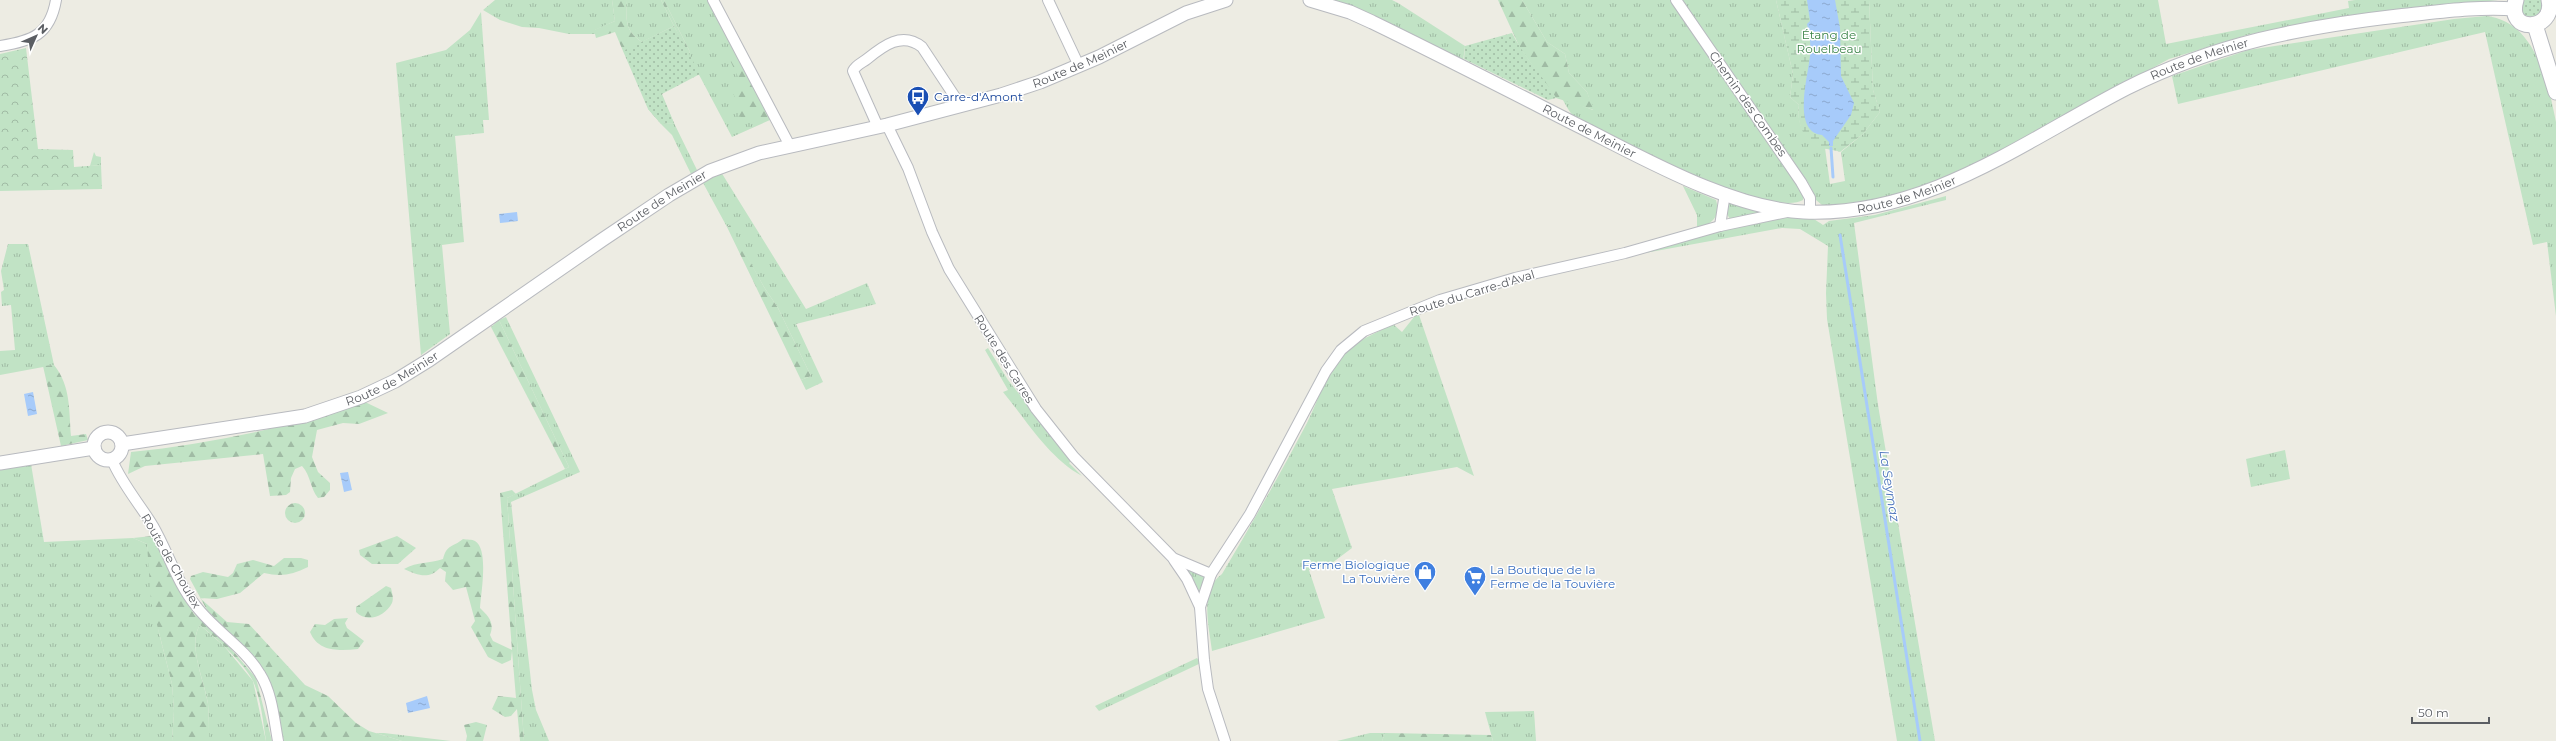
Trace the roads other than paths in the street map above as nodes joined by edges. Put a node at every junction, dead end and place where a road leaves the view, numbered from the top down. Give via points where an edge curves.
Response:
1 (56, 0) edge
2 (713, 0) edge
3 (1048, 0) edge
4 (1226, 0) edge
5 (1310, 0) edge
6 (1676, 0) edge
7 (2552, 3) edge
8 (2516, 5) edge
9 (2535, 25) junction
10 (0, 46) edge
11 (1080, 66) junction
12 (2556, 92) edge
13 (961, 106) junction
14 (882, 126) junction
15 (790, 146) junction
16 (1725, 193) junction
17 (1793, 211) junction
18 (1810, 212) junction
19 (1720, 226) junction
20 (122, 444) junction
21 (94, 448) junction
22 (112, 460) junction
23 (0, 463) edge
24 (1173, 558) junction
25 (1211, 574) junction
26 (1200, 607) junction
27 (278, 741) edge
28 (1225, 741) edge

1 - 10 street via 49,22 39,34 21,43
2 - 15 street
3 - 11 street
4 - 11 street, Route de Meinier via 1186,13
5 - 16 street, Route de Meinier via 1350,12 1372,22 1659,166
6 - 18 street, Chemin des Combes via 1801,182 1810,198
7 - 9 main road via 2546,20
8 - 9 main road via 2522,22
8 - 18 street, Route de Meinier via 2346,22 2239,43 2171,68 2128,88 2012,152 1937,188 1881,206 1840,212
9 - 12 main road
11 - 13 street, Route de Meinier via 1040,82
13 - 14 street, Route de Meinier
13 - 14 street, Route des Carres via 922,47 913,41 894,42 877,49 853,71
14 - 15 street, Route de Meinier
14 - 24 street, Route des Carres via 908,168 949,269 1036,409 1074,457
15 - 20 street, Route de Meinier via 738,159 682,188 602,240 430,360 380,388 305,416
16 - 17 street, Route de Meinier via 1766,206
16 - 19 street
17 - 18 street, Route de Meinier
17 - 19 street, Route du Carre-d'Aval
19 - 25 street, Route du Carre-d'Aval via 1625,253 1478,288 1400,315 1356,337 1340,350 1326,371 1250,514
20 - 21 street via 114,432 104,432 96,438
20 - 22 street via 120,454
21 - 22 street via 102,459
21 - 23 street
22 - 27 street, Route de Choulex via 120,478 152,526 192,602 248,658 261,675
24 - 25 street, Route des Carres
24 - 26 street, Route des Carres via 1187,578
25 - 26 street, Route des Carres
26 - 28 street, Route des Carres via 1208,689

